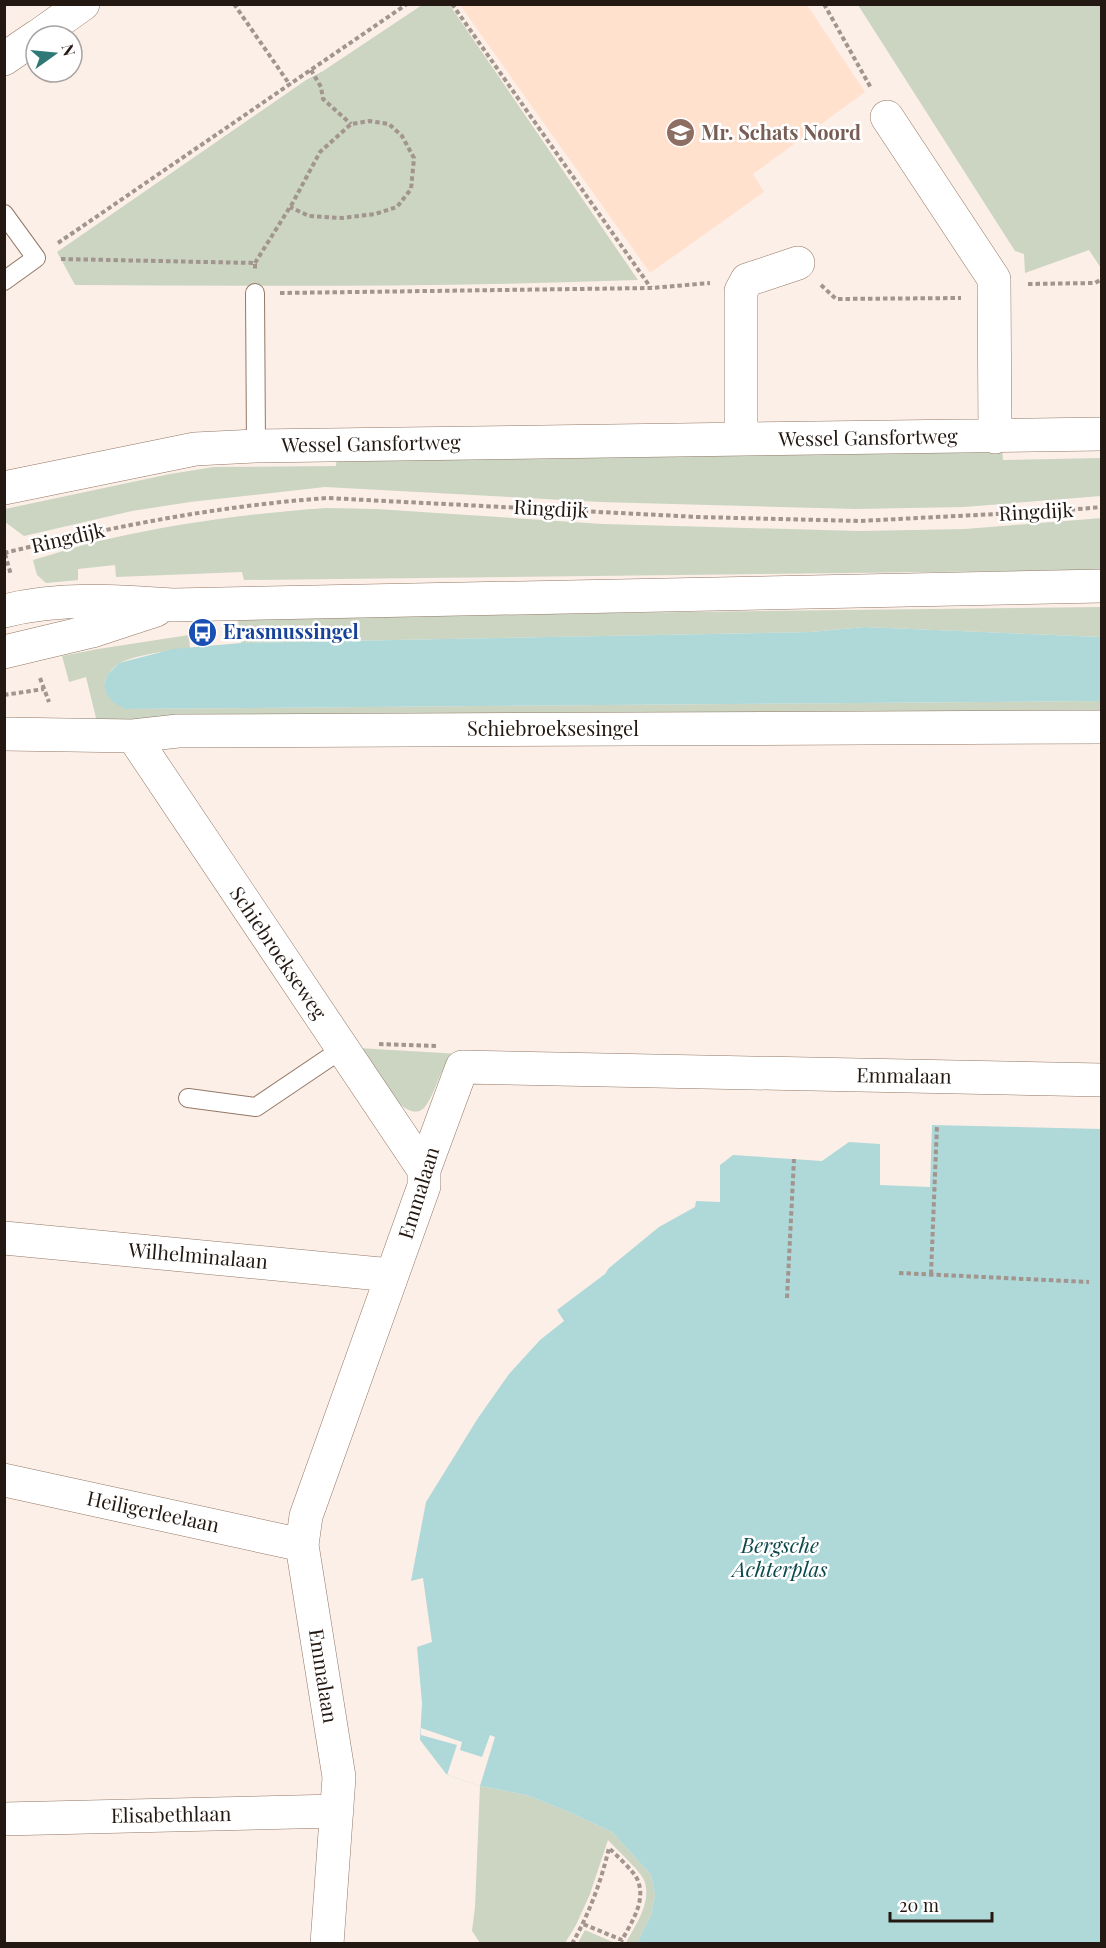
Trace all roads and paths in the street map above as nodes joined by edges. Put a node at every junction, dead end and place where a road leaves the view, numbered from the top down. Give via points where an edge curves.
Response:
1 (83, 4) edge
2 (234, 4) edge
3 (407, 4) edge
4 (452, 4) edge
5 (824, 4) edge
6 (55, 24) edge
7 (24, 46) edge
8 (4, 59) edge
9 (311, 70) junction
10 (290, 85) junction
11 (887, 117) joint
12 (351, 124) junction
13 (290, 207) junction
14 (4, 214) edge
15 (36, 258) junction
16 (255, 263) junction
17 (798, 263) joint
18 (1101, 279) edge
19 (747, 280) junction
20 (4, 281) edge
21 (651, 288) junction
22 (995, 291) junction
23 (255, 293) junction
24 (1101, 434) edge
25 (995, 436) junction
26 (741, 439) junction
27 (256, 446) junction
28 (4, 488) edge
29 (1101, 507) edge
30 (5, 553) edge
31 (1101, 586) edge
32 (172, 605) junction
33 (4, 611) edge
34 (4, 652) edge
35 (44, 689) dead end
36 (4, 695) edge
37 (1101, 727) edge
38 (4, 734) edge
39 (132, 736) junction
40 (340, 1045) junction
41 (442, 1046) dead end
42 (1101, 1080) edge
43 (188, 1098) dead end
44 (937, 1125) dead end
45 (794, 1159) dead end
46 (424, 1170) junction
47 (4, 1238) edge
48 (899, 1273) dead end
49 (931, 1274) junction
50 (391, 1275) junction
51 (1089, 1282) dead end
52 (787, 1298) dead end
53 (4, 1480) edge
54 (302, 1545) junction
55 (337, 1811) junction
56 (4, 1819) edge
57 (584, 1924) junction
58 (327, 1944) edge
59 (572, 1944) edge

1 - 6 street
2 - 10 path
3 - 9 path
4 - 21 path
5 - 11 path
7 - 8 street
9 - 10 path
9 - 12 path via 323,99
10 - 15 path
11 - 22 street via 994,279
12 - 13 path via 320,152
12 - 13 path via 369,120 389,124 402,136 414,158 411,189 397,207 375,214 309,216
13 - 16 path
14 - 15 lane
15 - 16 path
15 - 20 lane
16 - 23 path
17 - 19 street
17 - 22 path via 836,299
18 - 22 path via 1095,283
19 - 21 path
19 - 26 street via 741,291
21 - 23 path
22 - 25 street
23 - 27 lane
24 - 25 street, Wessel Gansfortweg
25 - 26 street, Wessel Gansfortweg
26 - 27 street, Wessel Gansfortweg
27 - 28 street, Wessel Gansfortweg via 195,449
29 - 30 path, Ringdijk via 859,521 327,498 198,512
31 - 32 street
32 - 33 street via 104,600
32 - 34 street via 92,631
35 - 36 path
37 - 39 street, Schiebroeksesingel via 190,730
38 - 39 street, Schiebroeksesingel
39 - 40 street, Schiebroekseweg
40 - 41 path
40 - 43 lane via 256,1107
40 - 46 street, Schiebroekseweg
42 - 46 street, Emmalaan via 462,1067
44 - 49 path
45 - 52 path
46 - 50 street, Emmalaan via 424,1186
47 - 50 street, Wilhelminalaan
48 - 49 path
49 - 51 path
50 - 54 street, Emmalaan via 306,1516
53 - 54 street, Heiligerleelaan
54 - 55 street, Emmalaan via 339,1777
55 - 56 street, Elisabethlaan
55 - 58 street, Emmalaan
57 - 57 path via 604,1870 609,1848 638,1880 638,1909 622,1940
57 - 59 path

